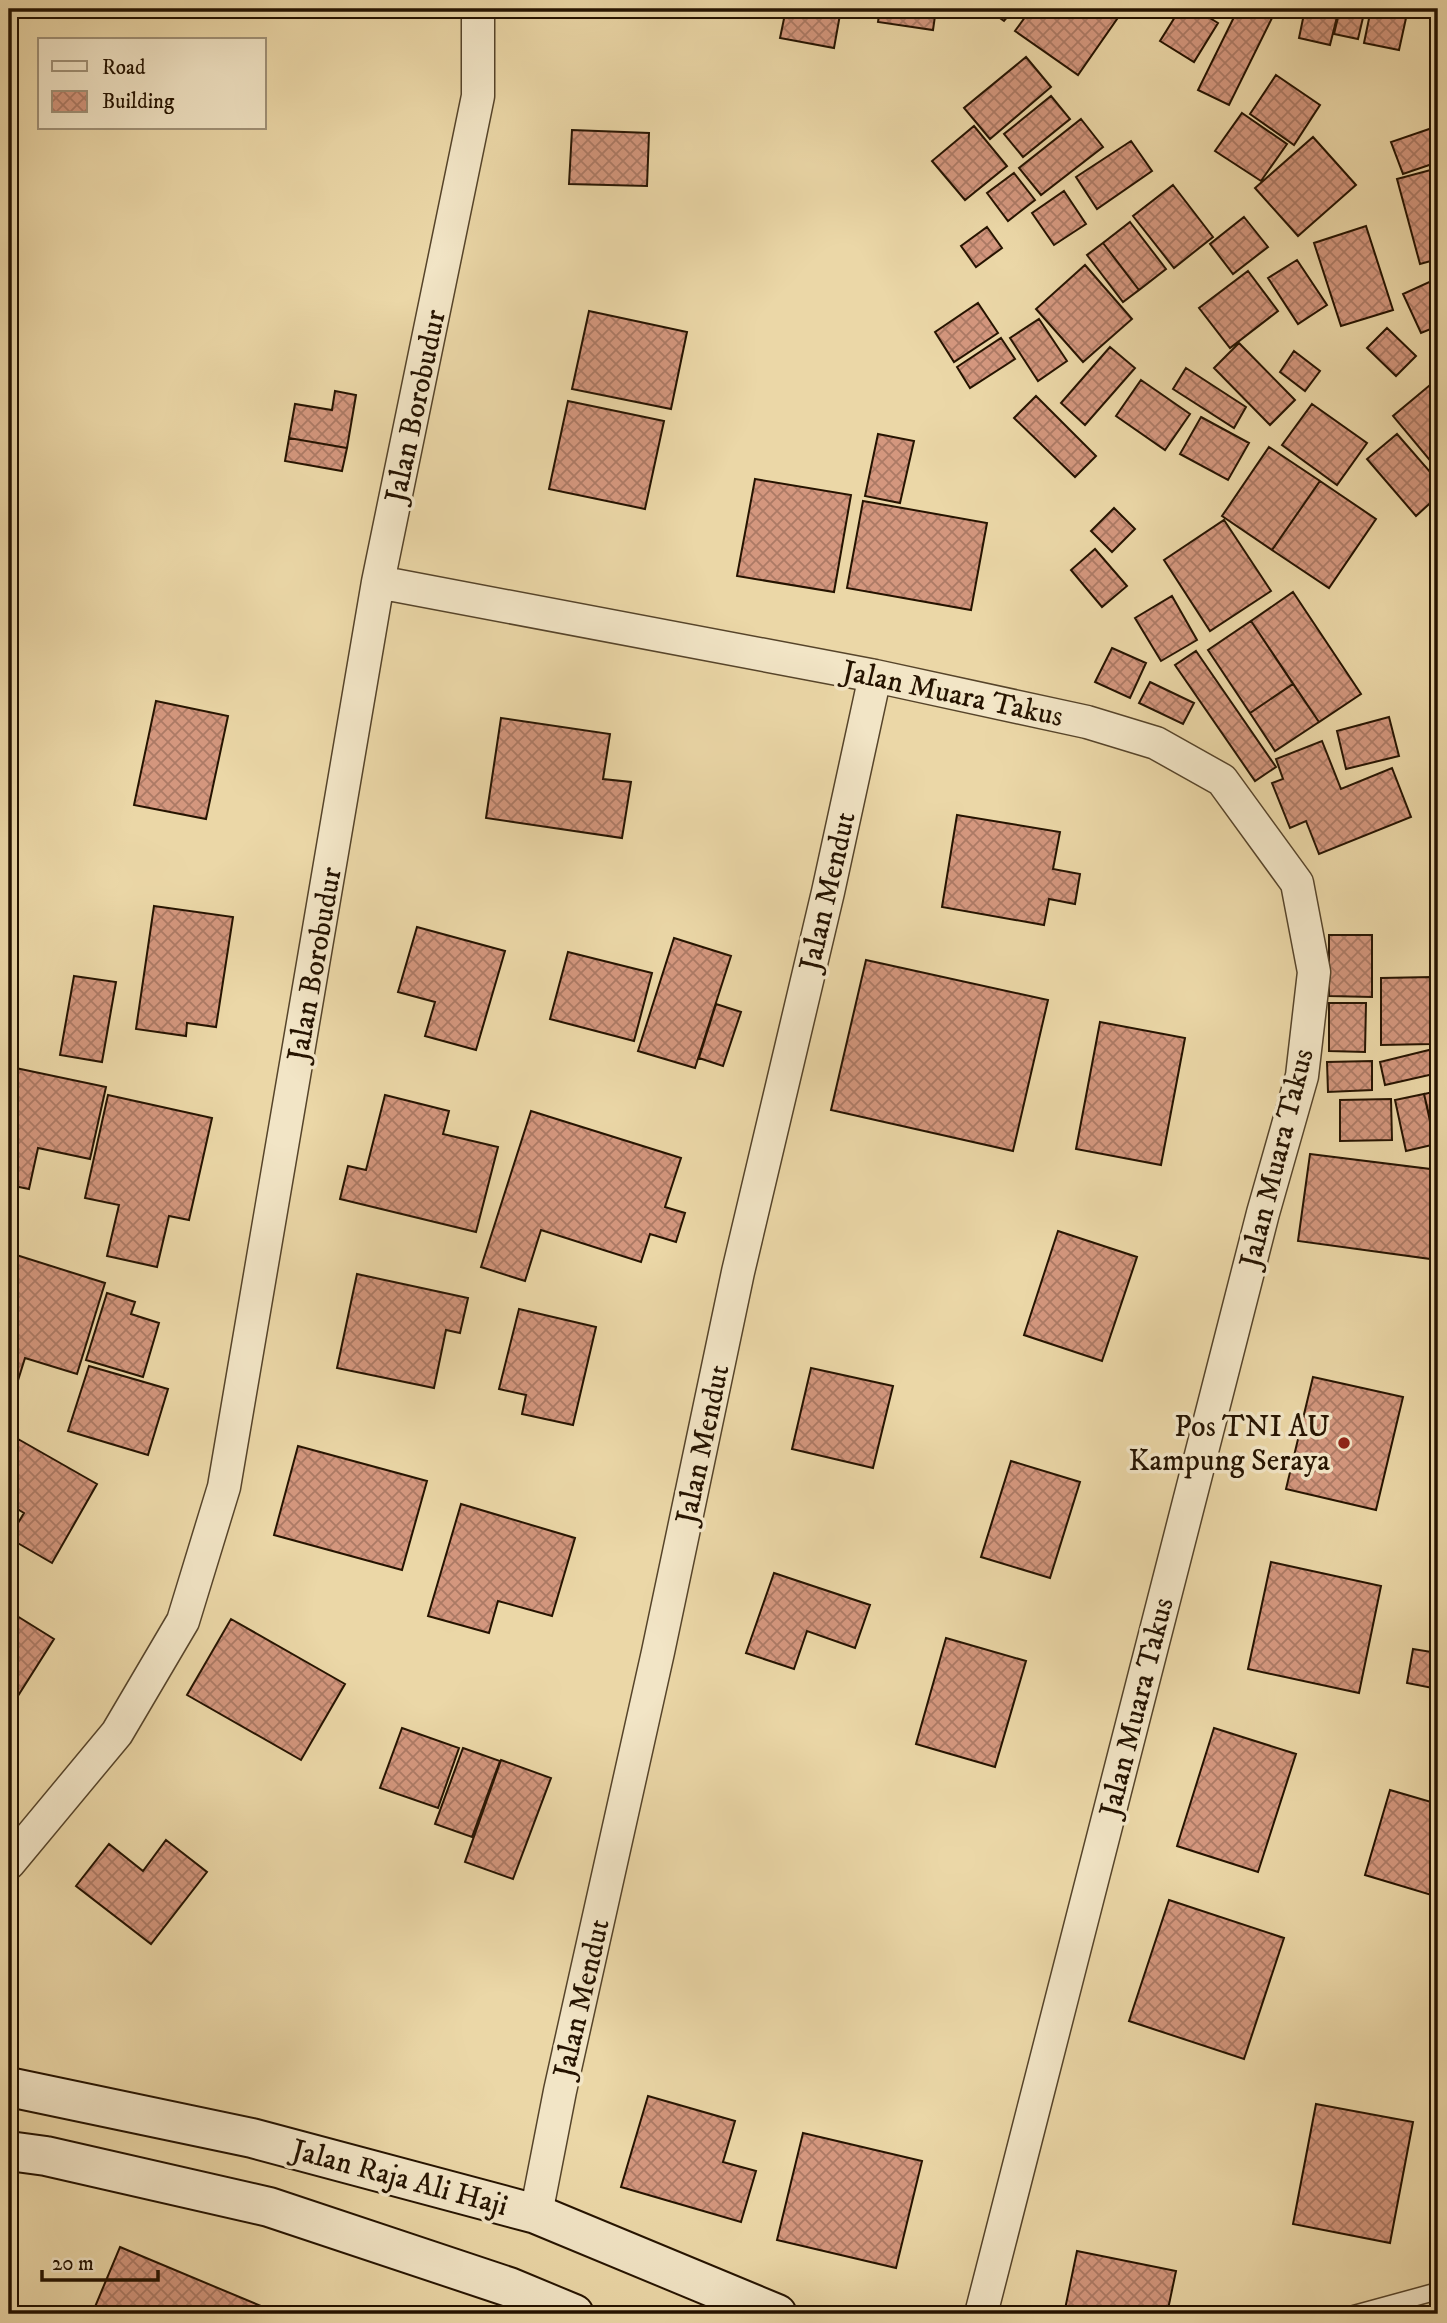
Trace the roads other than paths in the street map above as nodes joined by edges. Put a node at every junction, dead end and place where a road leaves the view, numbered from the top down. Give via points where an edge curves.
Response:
1 (478, 9) edge
2 (378, 582) junction
3 (875, 676) junction
4 (9, 1863) edge
5 (9, 2087) edge
6 (9, 2151) edge
7 (536, 2214) junction
8 (1438, 2291) edge
9 (574, 2314) edge
10 (777, 2314) edge
11 (981, 2314) edge
12 (1354, 2314) edge

1 - 2 street, Jalan Borobudur via 478,96
2 - 3 street, Jalan Muara Takus
2 - 4 street, Jalan Borobudur via 224,1487 183,1620 117,1733
3 - 7 street, Jalan Mendut via 738,1272
3 - 11 street, Jalan Muara Takus via 1087,722 1156,743 1222,780 1297,883 1314,972 1302,1076
5 - 7 main road, Jalan Raja Ali Haji via 252,2138
6 - 9 main road via 269,2207 509,2287
7 - 10 main road, Jalan Raja Ali Haji
8 - 12 lane

